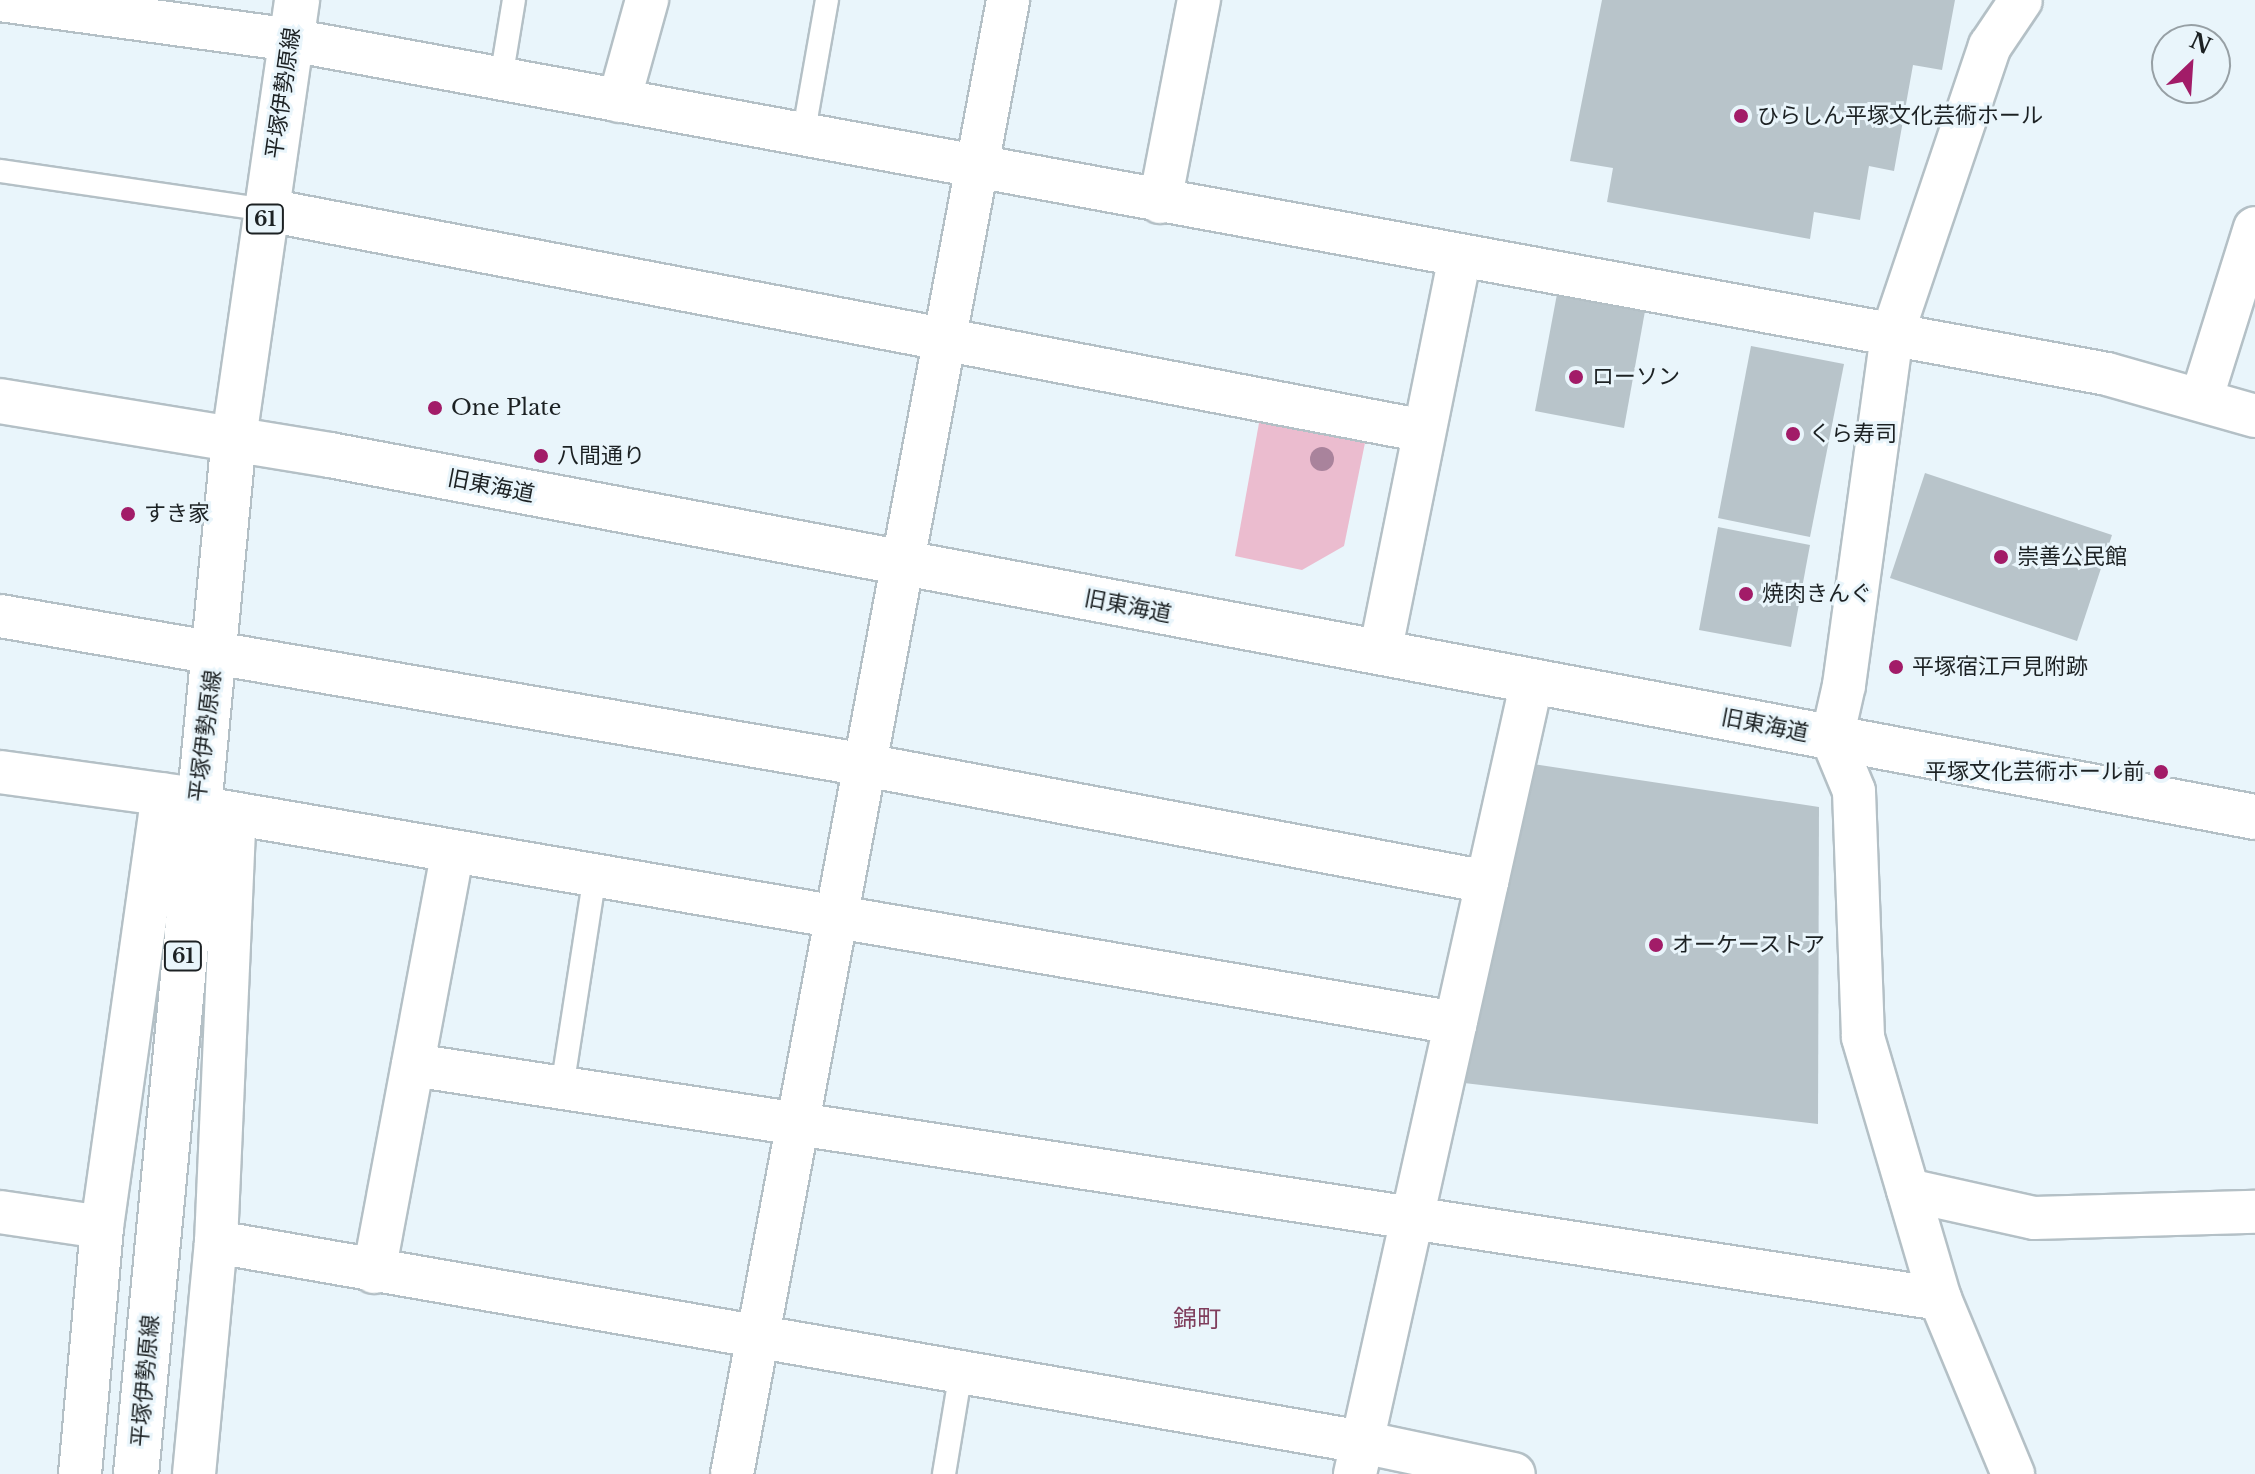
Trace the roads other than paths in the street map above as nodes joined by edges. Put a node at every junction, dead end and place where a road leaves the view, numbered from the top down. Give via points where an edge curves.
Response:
1 (514, 0) edge
2 (647, 0) edge
3 (827, 0) edge
4 (1008, 0) edge
5 (1199, 0) edge
6 (2021, 0) edge
7 (16, 1) edge
8 (294, 20) edge
9 (501, 79) junction
10 (619, 101) junction
11 (803, 136) junction
12 (980, 169) junction
13 (0, 171) edge
14 (1160, 202) junction
15 (267, 210) junction
16 (2255, 228) edge
17 (1460, 257) junction
18 (1892, 335) junction
19 (943, 340) junction
20 (2201, 400) junction
21 (0, 401) edge
22 (2255, 416) edge
23 (1424, 431) junction
24 (234, 438) junction
25 (903, 563) junction
26 (0, 616) edge
27 (216, 650) junction
28 (1380, 653) junction
29 (1532, 681) junction
30 (1832, 738) junction
31 (865, 765) junction
32 (0, 772) edge
33 (198, 804) junction
34 (2255, 817) edge
35 (453, 851) junction
36 (595, 875) junction
37 (1487, 882) junction
38 (836, 917) junction
39 (1456, 1023) junction
40 (413, 1065) junction
41 (562, 1088) junction
42 (798, 1124) junction
43 (1908, 1190) junction
44 (0, 1212) edge
45 (2255, 1212) edge
46 (1412, 1218) junction
47 (102, 1227) junction
48 (216, 1242) junction
49 (374, 1272) junction
50 (1940, 1299) junction
51 (758, 1335) junction
52 (961, 1371) junction
53 (1358, 1458) edge
54 (80, 1474) edge
55 (136, 1474) edge
56 (194, 1474) edge
57 (732, 1474) edge
58 (944, 1474) edge
59 (1514, 1474) edge
60 (2013, 1474) edge

1 - 9 lane
2 - 10 street
3 - 11 lane
4 - 12 street
5 - 14 street
6 - 18 street via 1990,46
7 - 8 street
8 - 9 street
8 - 15 street, 平塚伊勢原線 / 61
9 - 10 street
10 - 11 street
11 - 12 street
12 - 14 street
12 - 19 street
13 - 15 lane
14 - 17 street
15 - 19 street
15 - 24 street, 平塚伊勢原線 / 61
16 - 20 street
17 - 18 street
17 - 23 street
18 - 20 street via 2107,374
18 - 30 street via 1844,685
19 - 23 street
19 - 25 street
20 - 22 street
21 - 24 street, 旧東海道
23 - 28 street
24 - 25 street, 旧東海道
24 - 27 street, 平塚伊勢原線 / 61
25 - 28 street, 旧東海道
25 - 31 street
26 - 27 street
27 - 31 street
27 - 33 street, 平塚伊勢原線 / 61
28 - 29 street, 旧東海道
29 - 30 street, 旧東海道
29 - 37 street
30 - 34 street, 旧東海道
30 - 43 street via 1854,791 1863,1037
31 - 37 street
31 - 38 street
32 - 33 street
33 - 35 street
33 - 47 street
33 - 48 street
33 - 55 street, 平塚伊勢原線 / 61
35 - 36 street
35 - 40 street
36 - 38 street
36 - 41 lane
37 - 39 street
38 - 39 street
38 - 42 street
39 - 46 street
40 - 41 street
40 - 49 street
41 - 42 street
42 - 46 street
42 - 51 street
43 - 45 street via 2034,1218
43 - 50 street
44 - 47 street
46 - 50 street
46 - 53 street
47 - 54 street
48 - 49 street
48 - 56 street
49 - 51 street
50 - 60 street
51 - 52 street
51 - 57 street
52 - 53 street
52 - 58 lane
53 - 59 street

